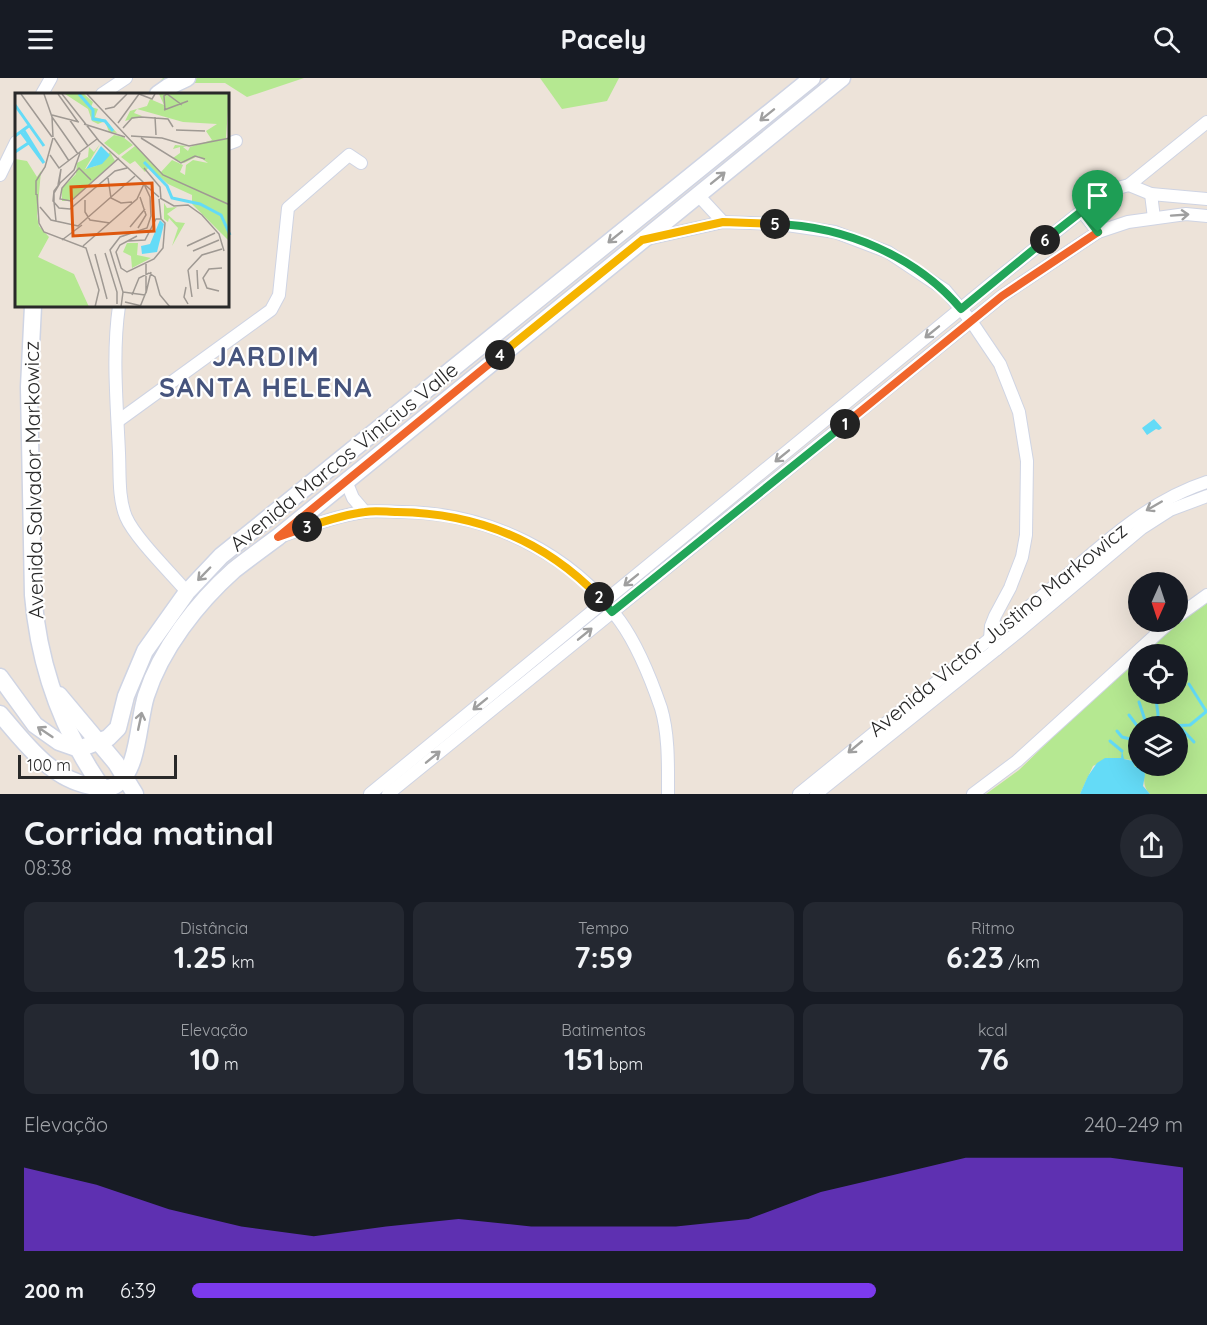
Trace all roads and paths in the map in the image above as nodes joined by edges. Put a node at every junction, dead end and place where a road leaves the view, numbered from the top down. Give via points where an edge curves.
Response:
1 (51, 78) edge
2 (126, 78) edge
3 (187, 78) edge
4 (812, 78) edge
5 (842, 78) edge
6 (43, 93) edge
7 (104, 93) edge
8 (159, 93) edge
9 (1207, 122) edge
10 (15, 144) edge
11 (361, 164) dead end
12 (0, 175) edge
13 (1129, 185) junction
14 (1151, 194) junction
15 (698, 195) junction
16 (1207, 199) edge
17 (1082, 211) junction
18 (1207, 216) edge
19 (1154, 218) junction
20 (723, 222) junction
21 (1098, 232) junction
22 (642, 240) junction
23 (33, 308) edge
24 (119, 308) edge
25 (961, 309) junction
26 (971, 321) junction
27 (118, 421) junction
28 (346, 481) junction
29 (1207, 482) edge
30 (1207, 496) edge
31 (365, 512) junction
32 (278, 537) junction
33 (221, 556) junction
34 (234, 571) junction
35 (187, 592) junction
36 (1207, 595) edge
37 (608, 607) junction
38 (1188, 609) edge
39 (1159, 632) edge
40 (994, 644) junction
41 (0, 677) edge
42 (52, 687) junction
43 (0, 714) edge
44 (98, 742) junction
45 (79, 749) junction
46 (133, 761) junction
47 (124, 777) junction
48 (104, 791) edge
49 (135, 794) edge
50 (141, 794) edge
51 (370, 794) edge
52 (388, 794) edge
53 (668, 794) edge
54 (799, 794) edge
55 (816, 794) edge
56 (973, 794) edge

1 - 6 street
2 - 7 street
3 - 8 street
4 -> 33 street, Avenida Marcos Vinicius Valle
15 -> 5 street, Avenida Marcos Vinicius Valle
9 - 13 street
10 - 12 street
11 - 27 street via 349,154 288,208 279,295 271,310
13 - 14 street
13 - 17 street via 1106,193
14 - 16 street
14 - 19 street
15 - 20 street
15 - 22 street, Avenida Marcos Vinicius Valle
17 - 21 street
17 - 25 street
19 -> 18 street
19 - 21 street
20 - 22 street
20 - 25 street via 780,224 836,232 888,252 945,290
21 - 26 street
22 - 28 street, Avenida Marcos Vinicius Valle
23 - 42 street, Avenida Salvador Markowicz via 28,387 33,595 40,650
24 - 27 street
25 - 26 street
25 -> 37 street
26 - 37 street
26 - 40 street via 1000,364 1019,412 1027,461 1023,557 991,626
27 - 35 street via 121,494 126,517
28 - 31 street
28 - 32 street, Avenida Marcos Vinicius Valle
29 -> 40 street, Avenida Victor Justino Markowicz via 1148,509
30 - 40 street, Avenida Victor Justino Markowicz via 1170,510 1142,528
31 - 32 street
31 - 37 street via 427,512 473,520 530,543 567,567
32 - 34 street, Avenida Marcos Vinicius Valle
33 - 34 street
33 -> 35 street, Avenida Marcos Vinicius Valle
46 -> 34 street, Avenida Marcos Vinicius Valle via 147,694 163,658 193,614
35 - 44 street, Avenida Marcos Vinicius Valle via 145,651 126,696 118,728
36 - 38 street
37 -> 51 street
52 -> 37 street
37 - 53 street via 628,634 661,710
39 - 56 street via 1017,761
40 -> 54 street, Avenida Victor Justino Markowicz
40 - 55 street, Avenida Victor Justino Markowicz
45 -> 41 street via 59,742 34,725
42 - 44 street, Avenida Salvador Markowicz
42 - 45 street, Avenida Salvador Markowicz via 66,728
43 - 48 street via 33,753 63,776
44 - 45 street
44 - 47 street, Avenida Salvador Markowicz
45 - 48 street, Avenida Salvador Markowicz
46 - 47 street, Avenida Marcos Vinicius Valle
46 - 50 street
47 - 48 street
47 - 49 street, Avenida Salvador Markowicz

